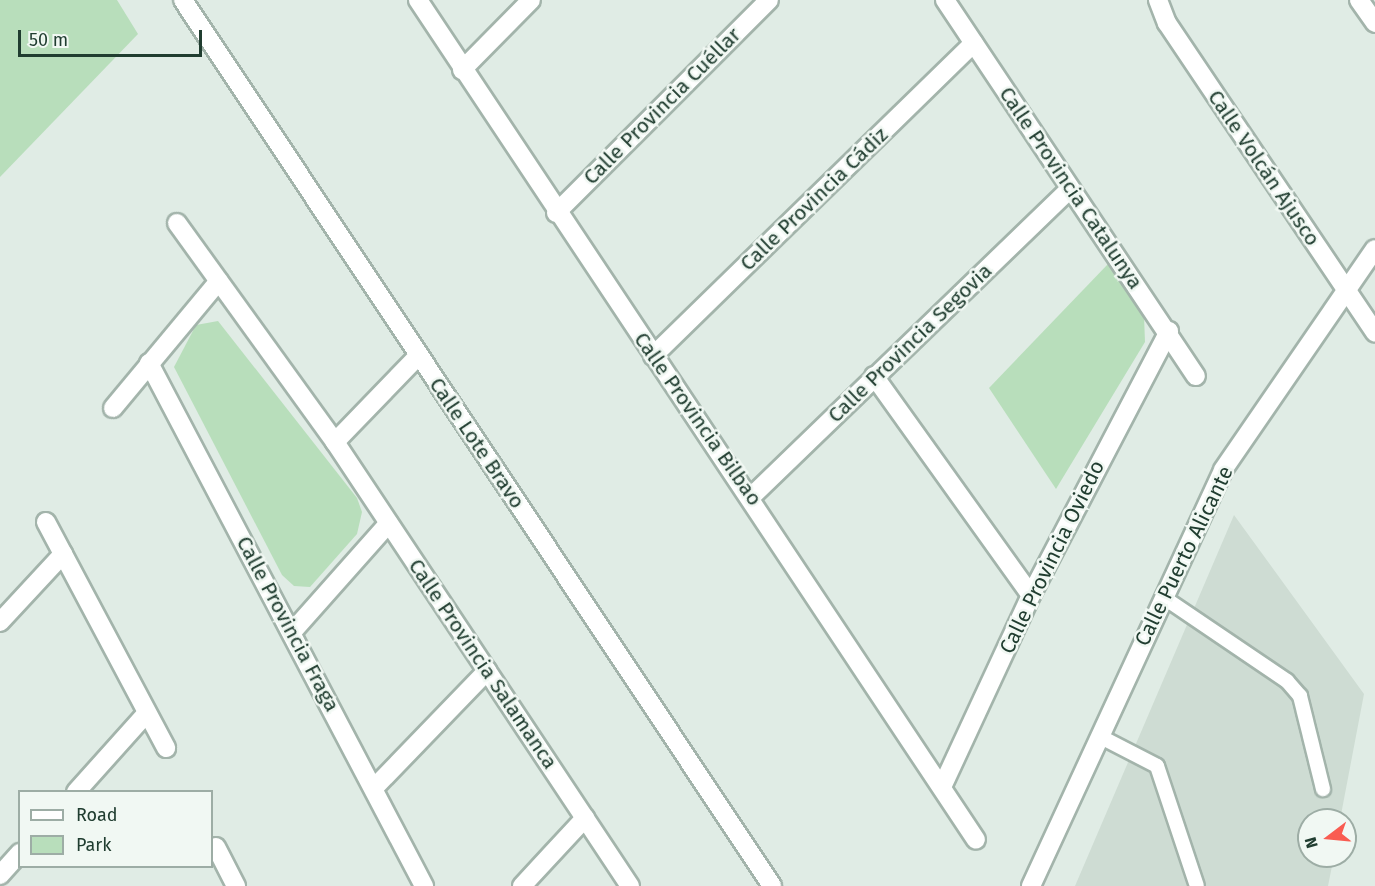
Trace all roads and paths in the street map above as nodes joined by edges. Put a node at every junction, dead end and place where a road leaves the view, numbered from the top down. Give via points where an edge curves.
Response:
1 (183, 0) edge
2 (418, 0) edge
3 (531, 0) edge
4 (769, 0) edge
5 (945, 0) edge
6 (1158, 0) edge
7 (1359, 0) edge
8 (1375, 23) edge
9 (974, 43) junction
10 (462, 70) junction
11 (1068, 191) junction
12 (556, 213) junction
13 (177, 223) dead end
14 (1375, 249) edge
15 (219, 281) junction
16 (1347, 291) junction
17 (1169, 331) junction
18 (1375, 333) edge
19 (419, 355) junction
20 (653, 356) junction
21 (149, 363) junction
22 (874, 376) junction
23 (1196, 376) dead end
24 (113, 408) dead end
25 (335, 442) junction
26 (752, 496) junction
27 (46, 522) dead end
28 (389, 523) junction
29 (63, 554) junction
30 (1031, 595) junction
31 (1163, 597) junction
32 (0, 622) edge
33 (293, 631) junction
34 (487, 671) junction
35 (147, 713) junction
36 (1099, 736) junction
37 (166, 748) dead end
38 (942, 787) junction
39 (374, 788) junction
40 (1323, 789) dead end
41 (78, 790) edge
42 (585, 818) junction
43 (976, 840) dead end
44 (216, 847) dead end
45 (18, 856) edge
46 (0, 875) edge
47 (234, 885) edge
48 (424, 886) edge
49 (522, 886) edge
50 (630, 886) edge
51 (772, 886) edge
52 (1031, 886) edge
53 (1197, 886) edge

1 - 19 street, Calle Lote Bravo
2 - 10 street, Calle Provincia Bilbao
3 - 10 street
4 - 12 street, Calle Provincia Cuéllar
5 - 9 street, Calle Provincia Catalunya
6 - 16 street, Calle Volcán Ajusco via 1167,23
7 - 8 street
9 - 11 street, Calle Provincia Catalunya
9 - 20 street, Calle Provincia Cádiz
10 - 12 street, Calle Provincia Bilbao
11 - 17 street, Calle Provincia Catalunya
11 - 22 street, Calle Provincia Segovia
12 - 20 street, Calle Provincia Bilbao
13 - 15 street, Calle Provincia Salamanca
14 - 16 street, Calle Puerto Alicante
15 - 21 street
15 - 25 street, Calle Provincia Salamanca
16 - 18 street, Calle Volcán Ajusco
16 - 31 street, Calle Puerto Alicante via 1223,471
17 - 23 street, Calle Provincia Catalunya
17 - 30 street, Calle Provincia Oviedo
19 - 25 street
19 - 51 street, Calle Lote Bravo
20 - 26 street, Calle Provincia Bilbao
21 - 24 street
21 - 33 street, Calle Provincia Fraga
22 - 26 street, Calle Provincia Segovia
22 - 30 street
25 - 28 street, Calle Provincia Salamanca
26 - 38 street, Calle Provincia Bilbao
27 - 29 street
28 - 33 street
28 - 34 street, Calle Provincia Salamanca
29 - 32 street
29 - 35 street
30 - 38 street, Calle Provincia Oviedo
31 - 36 street, Calle Puerto Alicante
31 - 40 lane via 1287,681 1300,696
33 - 39 street, Calle Provincia Fraga
34 - 39 street
34 - 42 street, Calle Provincia Salamanca
35 - 37 street
35 - 41 street
36 - 52 street, Calle Puerto Alicante
36 - 53 lane via 1157,766
38 - 43 street, Calle Provincia Bilbao
39 - 48 street, Calle Provincia Fraga
42 - 49 street
42 - 50 street, Calle Provincia Salamanca
44 - 47 street
45 - 46 street

